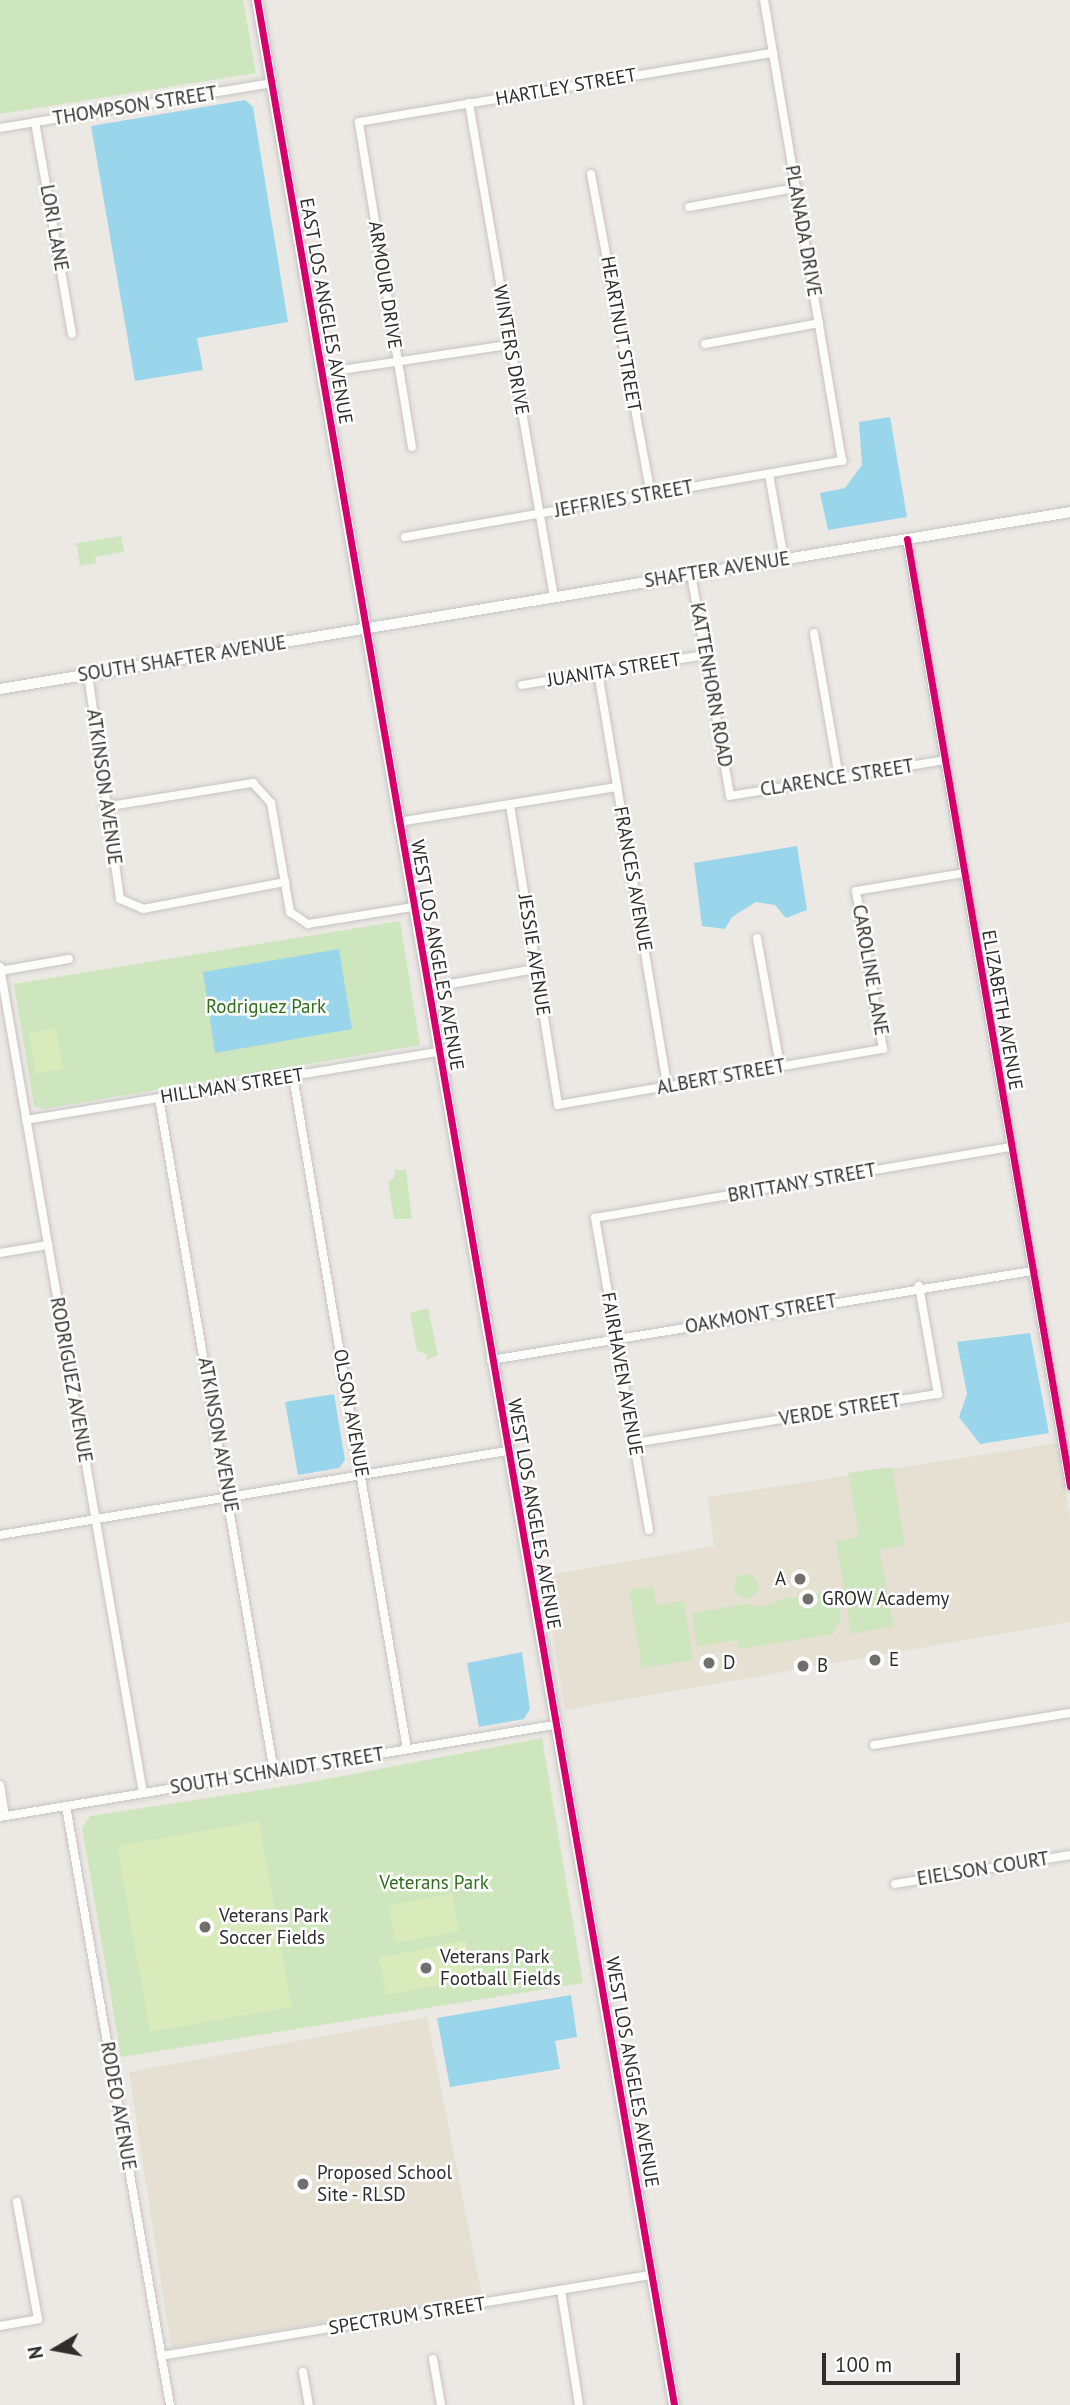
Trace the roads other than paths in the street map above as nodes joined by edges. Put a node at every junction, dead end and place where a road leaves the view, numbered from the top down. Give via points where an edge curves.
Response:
1 (257, 0) edge
2 (764, 2) dead end
3 (773, 53) junction
4 (271, 83) junction
5 (469, 103) junction
6 (35, 122) junction
7 (359, 122) joint
8 (0, 128) edge
9 (591, 174) dead end
10 (796, 188) junction
11 (689, 207) dead end
12 (819, 323) junction
13 (72, 334) dead end
14 (705, 344) dead end
15 (509, 345) junction
16 (397, 362) junction
17 (321, 373) junction
18 (412, 447) dead end
19 (842, 461) joint
20 (769, 474) junction
21 (651, 494) junction
22 (1070, 512) edge
23 (539, 514) junction
24 (405, 537) dead end
25 (906, 539) junction
26 (784, 559) junction
27 (691, 574) junction
28 (554, 597) junction
29 (365, 628) junction
30 (814, 633) dead end
31 (705, 655) junction
32 (598, 672) junction
33 (88, 674) junction
34 (523, 685) dead end
35 (0, 689) edge
36 (945, 760) junction
37 (839, 778) junction
38 (617, 787) junction
39 (730, 796) joint
40 (510, 805) junction
41 (104, 807) junction
42 (398, 822) junction
43 (963, 873) junction
44 (285, 882) junction
45 (413, 906) junction
46 (757, 938) dead end
47 (69, 959) dead end
48 (535, 969) junction
49 (0, 970) edge
50 (427, 988) junction
51 (883, 1049) joint
52 (438, 1052) junction
53 (780, 1066) junction
54 (293, 1076) junction
55 (667, 1086) junction
56 (159, 1098) junction
57 (558, 1105) joint
58 (26, 1120) junction
59 (1010, 1147) junction
60 (595, 1219) joint
61 (48, 1245) junction
62 (0, 1253) edge
63 (1032, 1271) junction
64 (919, 1286) junction
65 (616, 1339) junction
66 (491, 1360) junction
67 (634, 1443) junction
68 (507, 1451) junction
69 (362, 1475) junction
70 (1070, 1486) edge
71 (228, 1497) junction
72 (95, 1519) junction
73 (649, 1530) dead end
74 (0, 1535) edge
75 (1070, 1713) edge
76 (554, 1725) junction
77 (874, 1745) dead end
78 (407, 1749) junction
79 (274, 1772) junction
80 (0, 1785) edge
81 (143, 1793) junction
82 (65, 1806) junction
83 (3, 1817) edge
84 (1070, 1854) edge
85 (895, 1884) dead end
86 (18, 2202) dead end
87 (652, 2275) junction
88 (561, 2290) junction
89 (0, 2326) edge
90 (161, 2356) junction
91 (433, 2359) dead end
92 (303, 2372) dead end
93 (170, 2405) edge
94 (309, 2405) edge
95 (441, 2405) edge
96 (579, 2405) edge
97 (674, 2405) edge

1 - 4 street, EAST LOS ANGELES AVENUE
2 - 3 street, PLANADA DRIVE
3 - 5 street, HARTLEY STREET
3 - 10 street, PLANADA DRIVE
4 - 6 street, THOMPSON STREET
4 - 17 street, EAST LOS ANGELES AVENUE
5 - 7 street, HARTLEY STREET
5 - 15 street, WINTERS DRIVE
6 - 8 street, THOMPSON STREET
6 - 13 street, LORI LANE
7 - 16 street, ARMOUR DRIVE
9 - 21 street, HEARTNUT STREET
10 - 11 street
10 - 12 street, PLANADA DRIVE
12 - 14 street
12 - 19 street, PLANADA DRIVE
15 - 16 street
15 - 23 street, WINTERS DRIVE
16 - 17 street
16 - 18 street, ARMOUR DRIVE
17 - 29 street, EAST LOS ANGELES AVENUE
19 - 20 street, JEFFRIES STREET
20 - 21 street, JEFFRIES STREET
20 - 26 street
21 - 23 street, JEFFRIES STREET
22 - 25 main road, SHAFTER AVENUE
23 - 24 street, JEFFRIES STREET
23 - 28 street, WINTERS DRIVE
25 - 26 main road, SHAFTER AVENUE
25 - 36 street, ELIZABETH AVENUE
26 - 27 main road, SHAFTER AVENUE
27 - 28 main road, SHAFTER AVENUE
27 - 31 street, KATTENHORN ROAD
28 - 29 main road, SHAFTER AVENUE
29 - 33 main road, SOUTH SHAFTER AVENUE
29 - 42 street, WEST LOS ANGELES AVENUE
30 - 37 street
31 - 32 street, JUANITA STREET
31 - 39 street, KATTENHORN ROAD
32 - 34 street, JUANITA STREET
32 - 38 street, FRANCES AVENUE
33 - 35 main road, SOUTH SHAFTER AVENUE
33 - 41 street, ATKINSON AVENUE
36 - 37 street, CLARENCE STREET
36 - 43 street, ELIZABETH AVENUE
37 - 39 street, CLARENCE STREET
38 - 40 street
38 - 55 street, FRANCES AVENUE
40 - 42 street
40 - 48 street, JESSIE AVENUE
41 - 44 street via 253,783 271,803
41 - 44 street, ATKINSON AVENUE via 120,899 144,909
42 - 45 street, WEST LOS ANGELES AVENUE
43 - 51 street, CAROLINE LANE via 856,891
43 - 59 street, ELIZABETH AVENUE
44 - 45 street via 290,912 308,924
45 - 50 street, WEST LOS ANGELES AVENUE
46 - 53 street
47 - 49 street
48 - 50 street
48 - 57 street, JESSIE AVENUE
49 - 58 street, RODRIGUEZ AVENUE
50 - 52 street, WEST LOS ANGELES AVENUE
51 - 53 street, ALBERT STREET
52 - 54 street, HILLMAN STREET
52 - 66 street, WEST LOS ANGELES AVENUE
53 - 55 street, ALBERT STREET
54 - 56 street, HILLMAN STREET
54 - 69 street, OLSON AVENUE
55 - 57 street, ALBERT STREET
56 - 58 street, HILLMAN STREET
56 - 71 street, ATKINSON AVENUE
58 - 61 street, RODRIGUEZ AVENUE
59 - 60 street, BRITTANY STREET
59 - 63 street, ELIZABETH AVENUE
60 - 65 street, FAIRHAVEN AVENUE
61 - 62 street
61 - 72 street, RODRIGUEZ AVENUE
63 - 64 street, OAKMONT STREET
63 - 70 street, ELIZABETH AVENUE
64 - 65 street, OAKMONT STREET
64 - 67 street, VERDE STREET via 938,1394
65 - 66 street, OAKMONT STREET
65 - 67 street, FAIRHAVEN AVENUE
66 - 68 street, WEST LOS ANGELES AVENUE
67 - 73 street, FAIRHAVEN AVENUE
68 - 69 street
68 - 76 street, WEST LOS ANGELES AVENUE
69 - 71 street
69 - 78 street, OLSON AVENUE
71 - 72 street
71 - 79 street, ATKINSON AVENUE
72 - 74 street
72 - 81 street, RODRIGUEZ AVENUE
75 - 77 street
76 - 78 street, SOUTH SCHNAIDT STREET
76 - 87 street, WEST LOS ANGELES AVENUE
78 - 79 street, SOUTH SCHNAIDT STREET
79 - 81 street, SOUTH SCHNAIDT STREET
80 - 83 street
81 - 82 street, SOUTH SCHNAIDT STREET
82 - 83 street, SOUTH SCHNAIDT STREET
82 - 90 street, RODEO AVENUE
84 - 85 street, EIELSON COURT
86 - 89 street via 38,2319
87 - 88 street, SPECTRUM STREET
87 - 97 street, WEST LOS ANGELES AVENUE
88 - 90 street, SPECTRUM STREET
88 - 96 street
90 - 93 street, RODEO AVENUE
91 - 95 street
92 - 94 street

